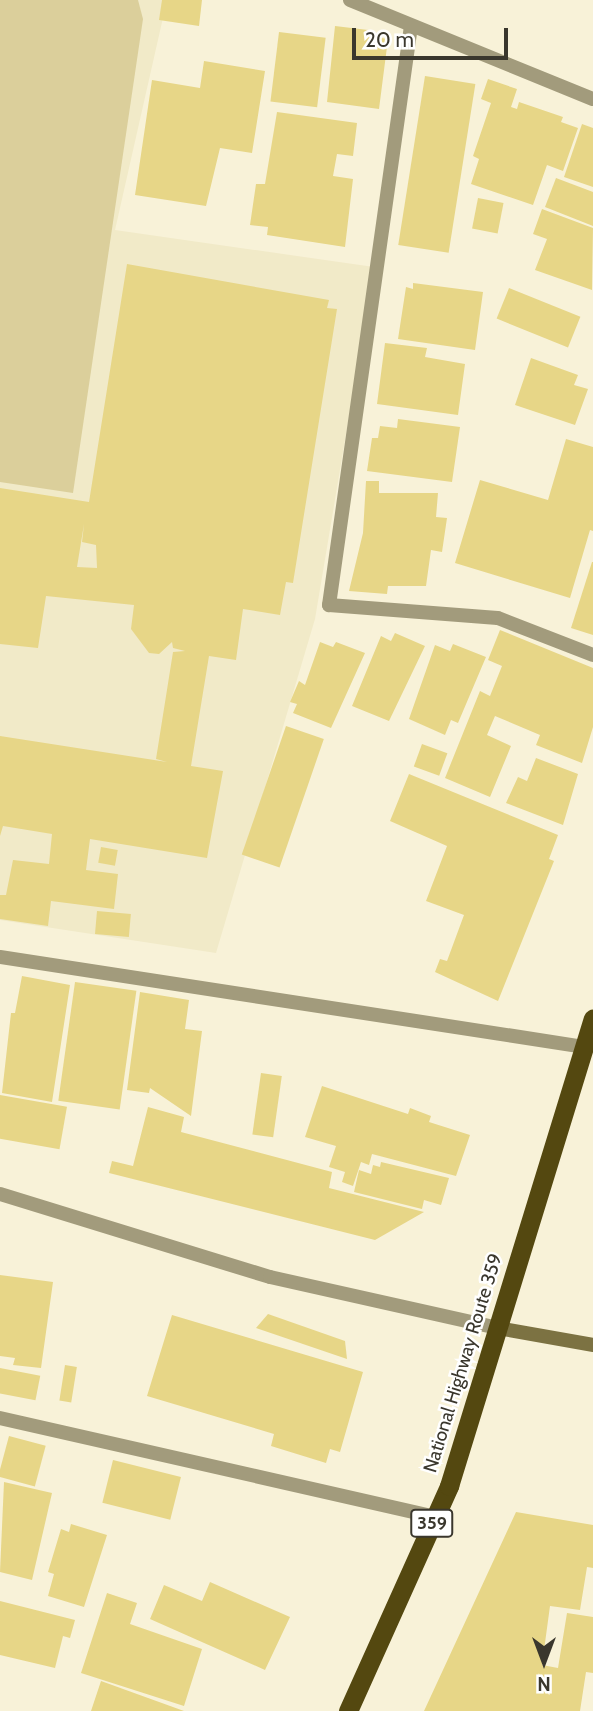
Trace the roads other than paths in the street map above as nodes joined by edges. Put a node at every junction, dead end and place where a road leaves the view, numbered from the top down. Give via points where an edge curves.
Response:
1 (350, 0) edge
2 (411, 26) junction
3 (593, 99) edge
4 (593, 655) edge
5 (0, 957) edge
6 (593, 1019) edge
7 (585, 1047) junction
8 (0, 1195) edge
9 (498, 1328) junction
10 (593, 1345) edge
11 (0, 1418) edge
12 (435, 1517) junction
13 (348, 1711) edge

1 - 2 street
2 - 3 street
2 - 4 street via 329,604 498,618
5 - 7 street
6 - 7 highway, National Highway Route 359 / 359
7 - 9 highway, National Highway Route 359 / 359
8 - 9 street via 270,1277
9 - 10 main road
9 - 12 highway, National Highway Route 359 / 359
11 - 12 street
12 - 13 highway, National Highway Route 359 / 359

